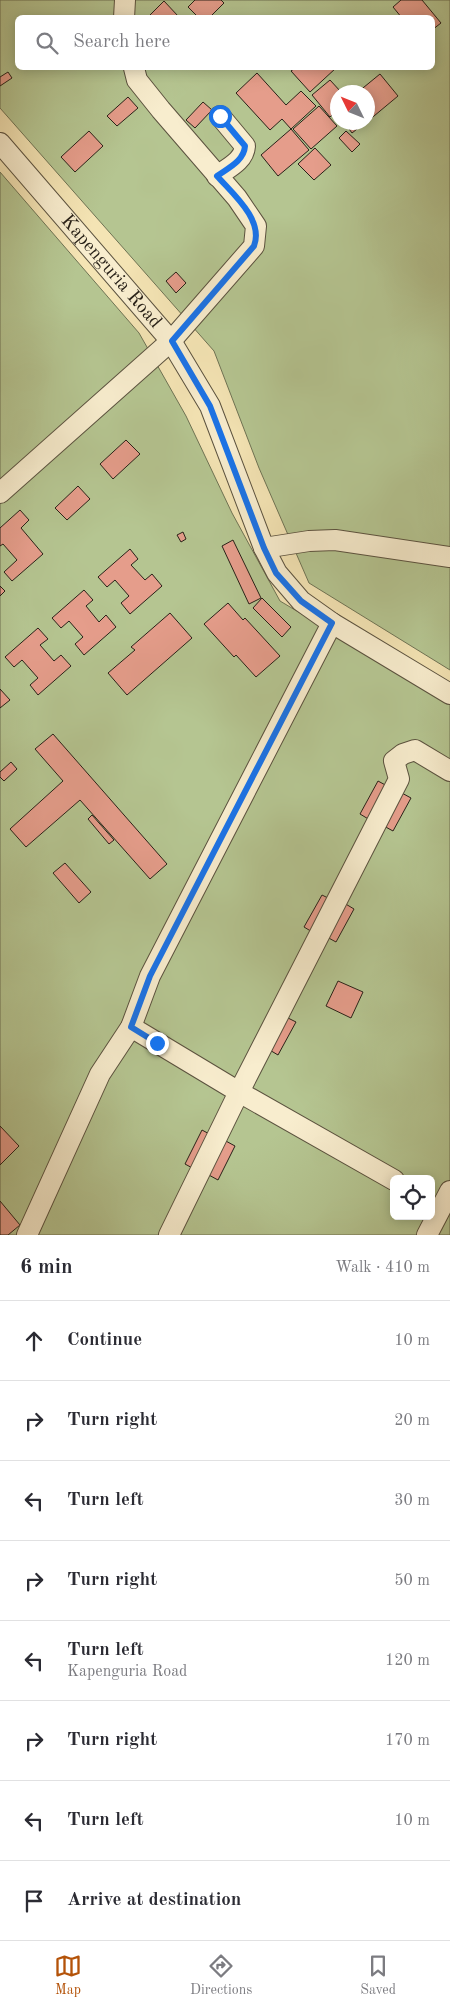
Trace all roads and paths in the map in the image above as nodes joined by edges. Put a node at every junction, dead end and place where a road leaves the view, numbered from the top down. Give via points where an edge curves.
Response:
1 (125, 0) edge
2 (124, 15) edge
3 (134, 70) edge
4 (220, 116) dead end
5 (0, 143) edge
6 (217, 176) junction
7 (172, 341) junction
8 (0, 493) edge
9 (264, 548) junction
10 (450, 557) edge
11 (332, 623) junction
12 (450, 694) edge
13 (450, 771) edge
14 (131, 1027) junction
15 (239, 1092) junction
16 (390, 1178) edge
17 (443, 1196) edge
18 (27, 1235) edge
19 (169, 1235) edge
20 (428, 1235) edge

1 - 2 street
3 - 6 street via 137,80
4 - 6 street via 245,146 245,153
5 - 7 street, Kapenguria Road
6 - 7 street via 256,226 256,241
7 - 8 street
7 - 9 street, Kapenguria Road via 210,406
9 - 10 street via 335,540
9 - 11 street, Kapenguria Road via 276,573 301,601
11 - 12 street, Kapenguria Road
11 - 14 street via 150,976
13 - 15 street via 414,750 394,761 399,779
14 - 15 street
14 - 18 street via 100,1074
15 - 16 street
15 - 19 street
17 - 20 street

